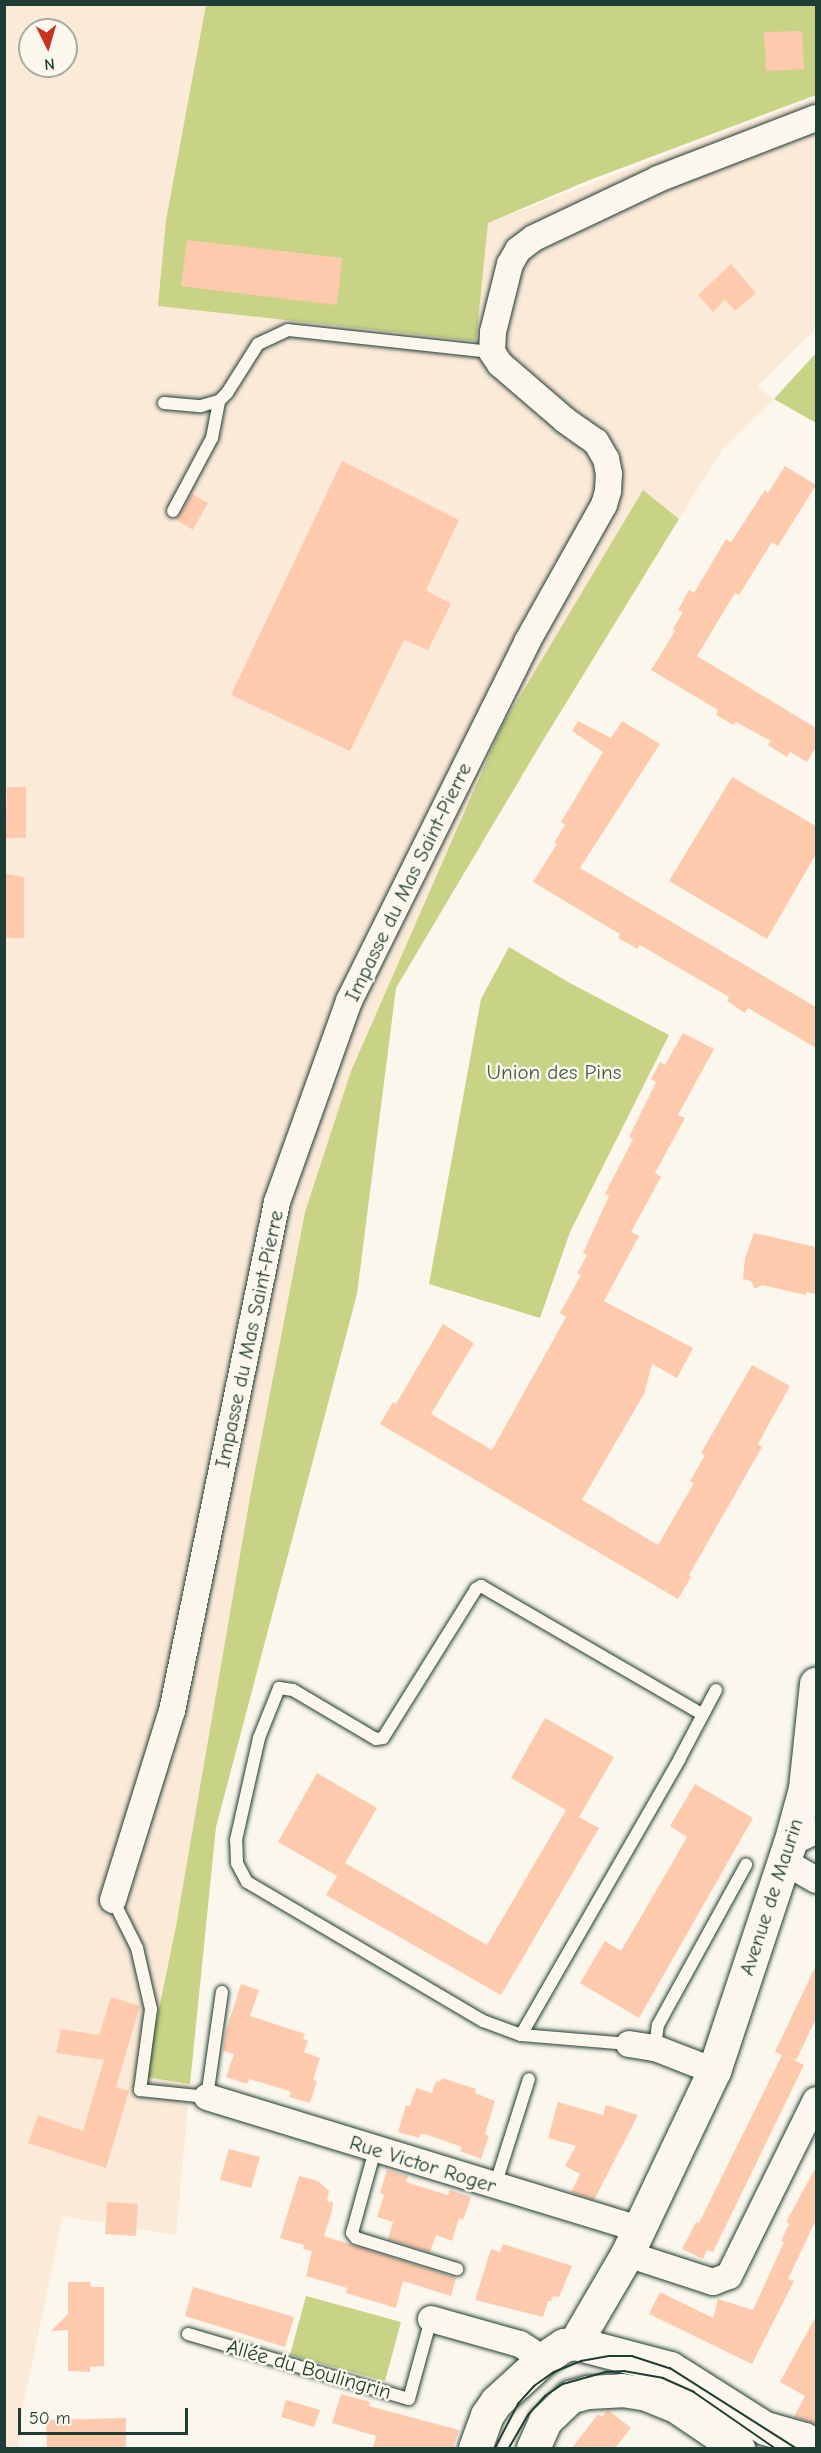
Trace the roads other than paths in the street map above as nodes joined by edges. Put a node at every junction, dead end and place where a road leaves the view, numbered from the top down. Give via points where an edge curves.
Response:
1 (816, 118) edge
2 (492, 352) junction
3 (219, 401) junction
4 (164, 403) dead end
5 (173, 511) dead end
6 (816, 1684) edge
7 (716, 1690) dead end
8 (702, 1714) junction
9 (811, 1790) edge
10 (797, 1846) edge
11 (746, 1865) dead end
12 (816, 1880) edge
13 (113, 1900) joint
14 (222, 1992) dead end
15 (520, 2035) junction
16 (629, 2044) joint
17 (655, 2048) junction
18 (714, 2071) junction
19 (528, 2079) dead end
20 (207, 2097) junction
21 (816, 2100) edge
22 (375, 2150) junction
23 (495, 2186) junction
24 (633, 2242) junction
25 (457, 2269) dead end
26 (431, 2319) joint
27 (188, 2334) dead end
28 (575, 2343) junction
29 (543, 2359) junction
30 (579, 2394) junction
31 (816, 2445) edge
32 (475, 2448) edge
33 (533, 2448) edge
34 (738, 2448) edge

1 - 2 street via 658,179 534,238 518,250 507,275
2 - 3 lane via 288,330 258,344
2 - 13 street, Impasse du Mas Saint-Pierre via 500,364 596,442 606,459 609,491 527,642 349,1001 277,1202 172,1711
3 - 4 lane via 201,406
3 - 5 lane via 212,438
6 - 9 street, Avenue de Maurin
7 - 8 lane
8 - 15 lane
8 - 15 lane via 480,1586 383,1738 376,1739 293,1690 279,1688 259,1738 236,1840 237,1863 247,1882 483,2021
9 - 10 street, Avenue de Maurin
10 - 12 street
10 - 18 street, Avenue de Maurin
11 - 17 lane via 658,2025
13 - 20 lane via 137,1948 151,2009 140,2090
14 - 20 lane
15 - 16 lane
16 - 17 street
17 - 18 street
18 - 24 street, Avenue de Maurin
19 - 23 lane
20 - 22 street, Rue Victor Roger
21 - 24 street, Rue Victor Roger via 729,2276 713,2282
22 - 23 street, Rue Victor Roger
22 - 25 lane via 352,2233 356,2238
23 - 24 street, Rue Victor Roger
24 - 28 street, Avenue de Maurin
26 - 27 lane, Allée du Boulingrin via 409,2398
26 - 29 street, Allée du Boulingrin via 520,2344
28 - 29 street via 564,2345
28 - 31 street via 670,2368 765,2428
29 - 30 street
29 - 32 street via 496,2402
30 - 33 street via 545,2421
30 - 34 street via 622,2390 646,2394 676,2406

